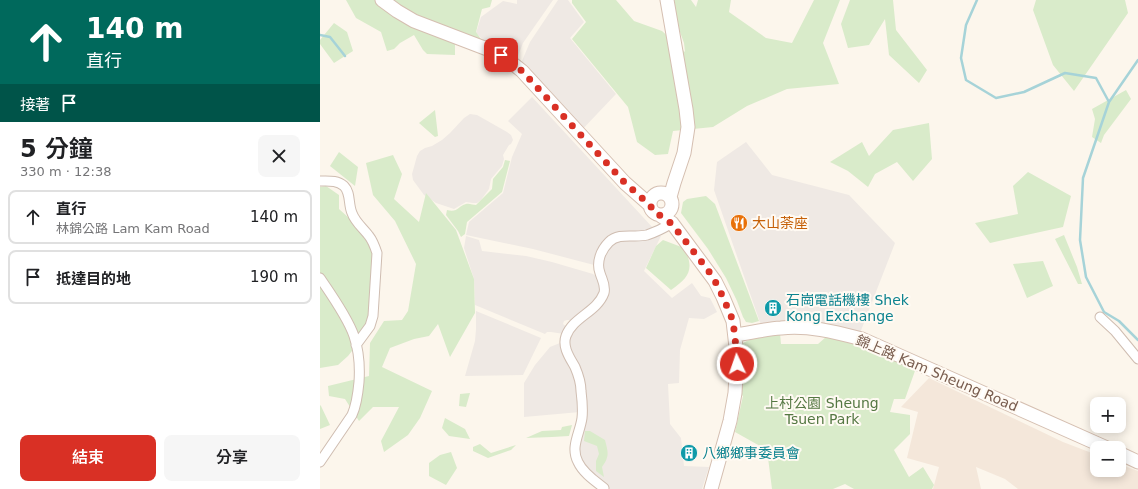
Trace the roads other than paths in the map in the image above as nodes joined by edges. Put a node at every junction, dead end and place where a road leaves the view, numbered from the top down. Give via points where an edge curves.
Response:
1 (382, 0) edge
2 (667, 0) edge
3 (320, 181) edge
4 (667, 195) junction
5 (647, 200) junction
6 (668, 217) junction
7 (320, 278) edge
8 (1100, 317) dead end
9 (735, 334) junction
10 (356, 345) junction
11 (1138, 359) edge
12 (1091, 441) edge
13 (1126, 456) edge
14 (320, 462) edge
15 (1138, 462) edge
16 (604, 488) dead end
17 (711, 489) edge

1 - 5 main road via 414,21 488,48 507,58 625,183
2 - 4 main road via 688,127 684,153
3 - 10 street via 336,182 346,188 353,216 369,236 377,253 370,326
4 - 5 main road via 656,194
4 - 6 main road via 673,205
5 - 6 main road via 656,214
6 - 9 main road via 715,281 729,310
6 - 16 street via 662,229 647,235 618,237 607,244 599,262 605,285 603,294 596,305 577,320 565,338 564,343 581,387 582,416 575,454 582,469
7 - 10 street via 347,321
8 - 11 street via 1115,330
9 - 12 main road, 錦上路 Kam Sheung Road via 781,328 806,328 862,339
9 - 17 main road via 735,394
10 - 14 street via 359,376 355,407
13 - 15 main road

